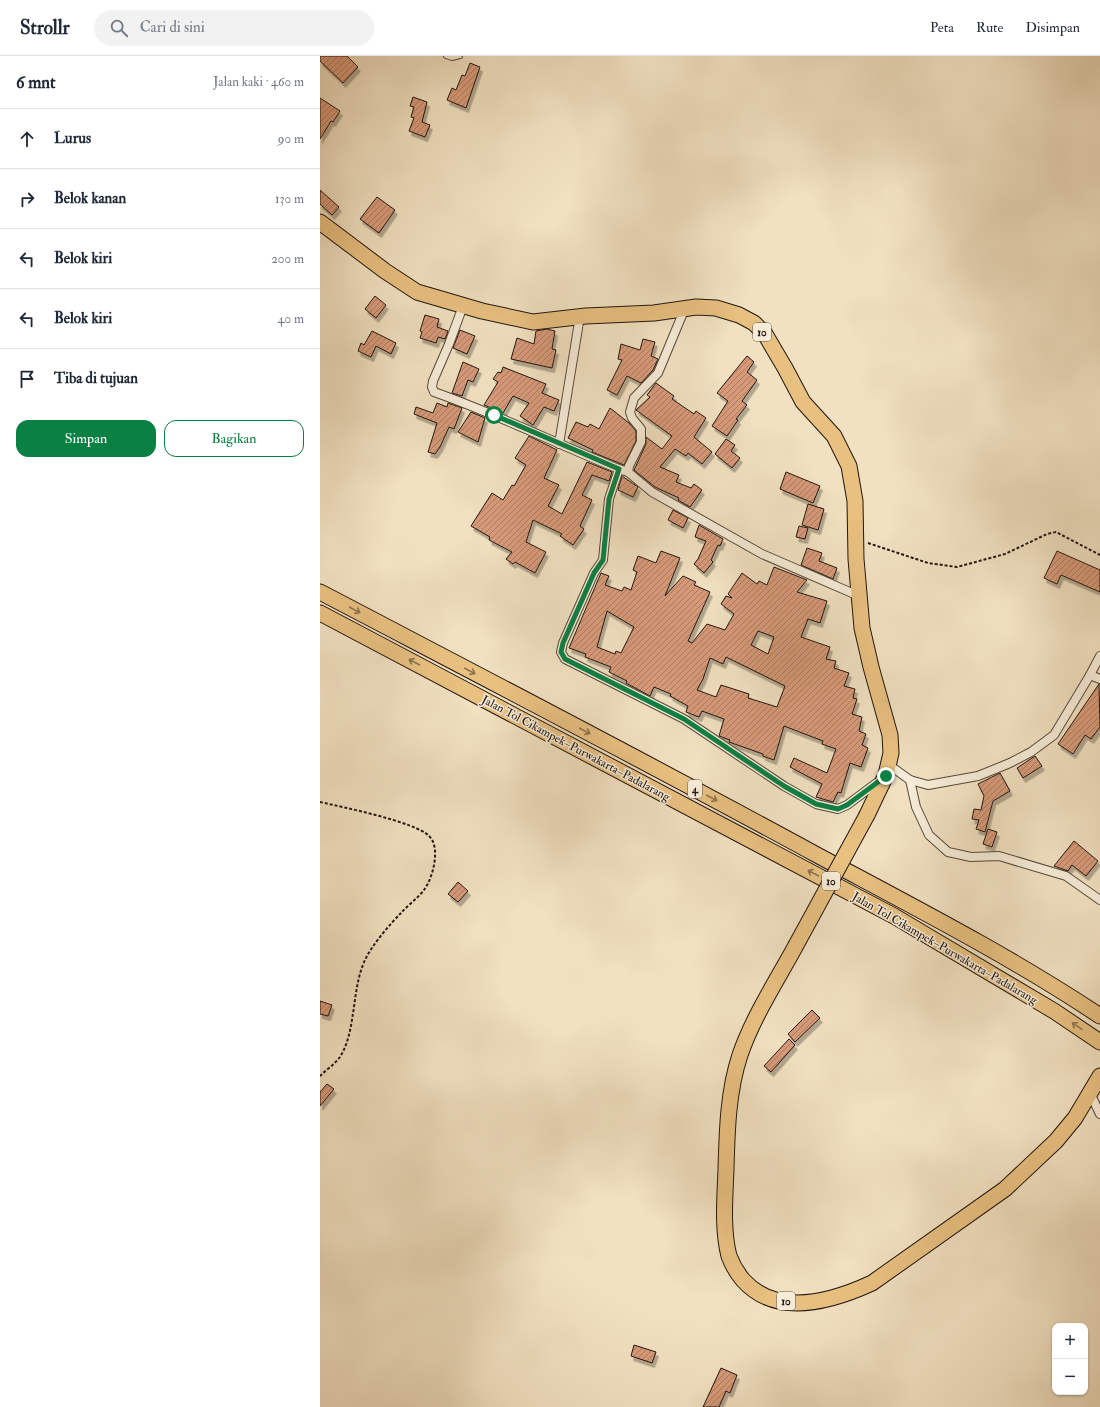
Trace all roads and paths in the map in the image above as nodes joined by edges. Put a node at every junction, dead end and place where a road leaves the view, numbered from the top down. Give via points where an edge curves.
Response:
1 (446, 56) edge
2 (460, 56) edge
3 (320, 222) edge
4 (463, 306) junction
5 (685, 308) junction
6 (580, 316) junction
7 (559, 444) junction
8 (619, 469) junction
9 (628, 472) junction
10 (856, 539) junction
11 (1100, 555) edge
12 (320, 592) edge
13 (859, 596) junction
14 (320, 613) edge
15 (1100, 656) edge
16 (1090, 675) junction
17 (1100, 679) edge
18 (888, 770) junction
19 (910, 780) junction
20 (320, 802) edge
21 (1100, 900) edge
22 (1100, 1016) edge
23 (1100, 1042) edge
24 (320, 1076) edge
25 (1100, 1076) edge
26 (1090, 1093) junction
27 (1100, 1114) edge

1 - 2 lane
3 - 4 highway, 10 via 385,271 418,292
4 - 6 highway, 10 via 533,322
4 - 7 street via 432,381 434,392 475,406
5 - 6 highway, 10 via 654,313
5 - 9 street via 658,373 634,398 630,412 641,429 641,442 628,466
5 - 10 highway, 10 via 716,308 739,315 754,323 765,334 803,402 834,436 849,466 855,501
6 - 7 street
7 - 8 street
8 - 9 street
8 - 18 street via 609,499 603,560 594,573 563,643 561,652 565,659 684,719 784,786 816,804 838,809 847,805
9 - 13 street via 652,492 762,554
10 - 11 path via 928,563 957,567 1004,554 1056,532
10 - 13 highway, 10
12 -> 22 highway, Jalan Tol Cikampek–Purwakarta–Padalarang / 4 via 904,902
13 - 18 highway, 10 via 862,628 870,666 890,735
23 -> 14 highway, Jalan Tol Cikampek–Purwakarta–Padalarang / 4 via 1054,1011 894,916
15 - 16 street
16 - 17 street
16 - 19 street via 1054,734 1031,752 978,776 928,784
18 - 19 street
18 - 26 highway, 10, bridge via 867,815 766,1000 740,1056 729,1113 725,1182 726,1241 730,1258 739,1275 750,1288 760,1294 792,1302 816,1302 849,1294 872,1284 1004,1189 1056,1141
19 - 21 street via 916,807 929,835 948,852 971,857 999,856 1066,876
20 - 24 path via 422,830 434,845 435,861 432,876 425,889 393,922 365,959 346,1041 339,1058
25 - 26 highway, 10
26 - 27 street

